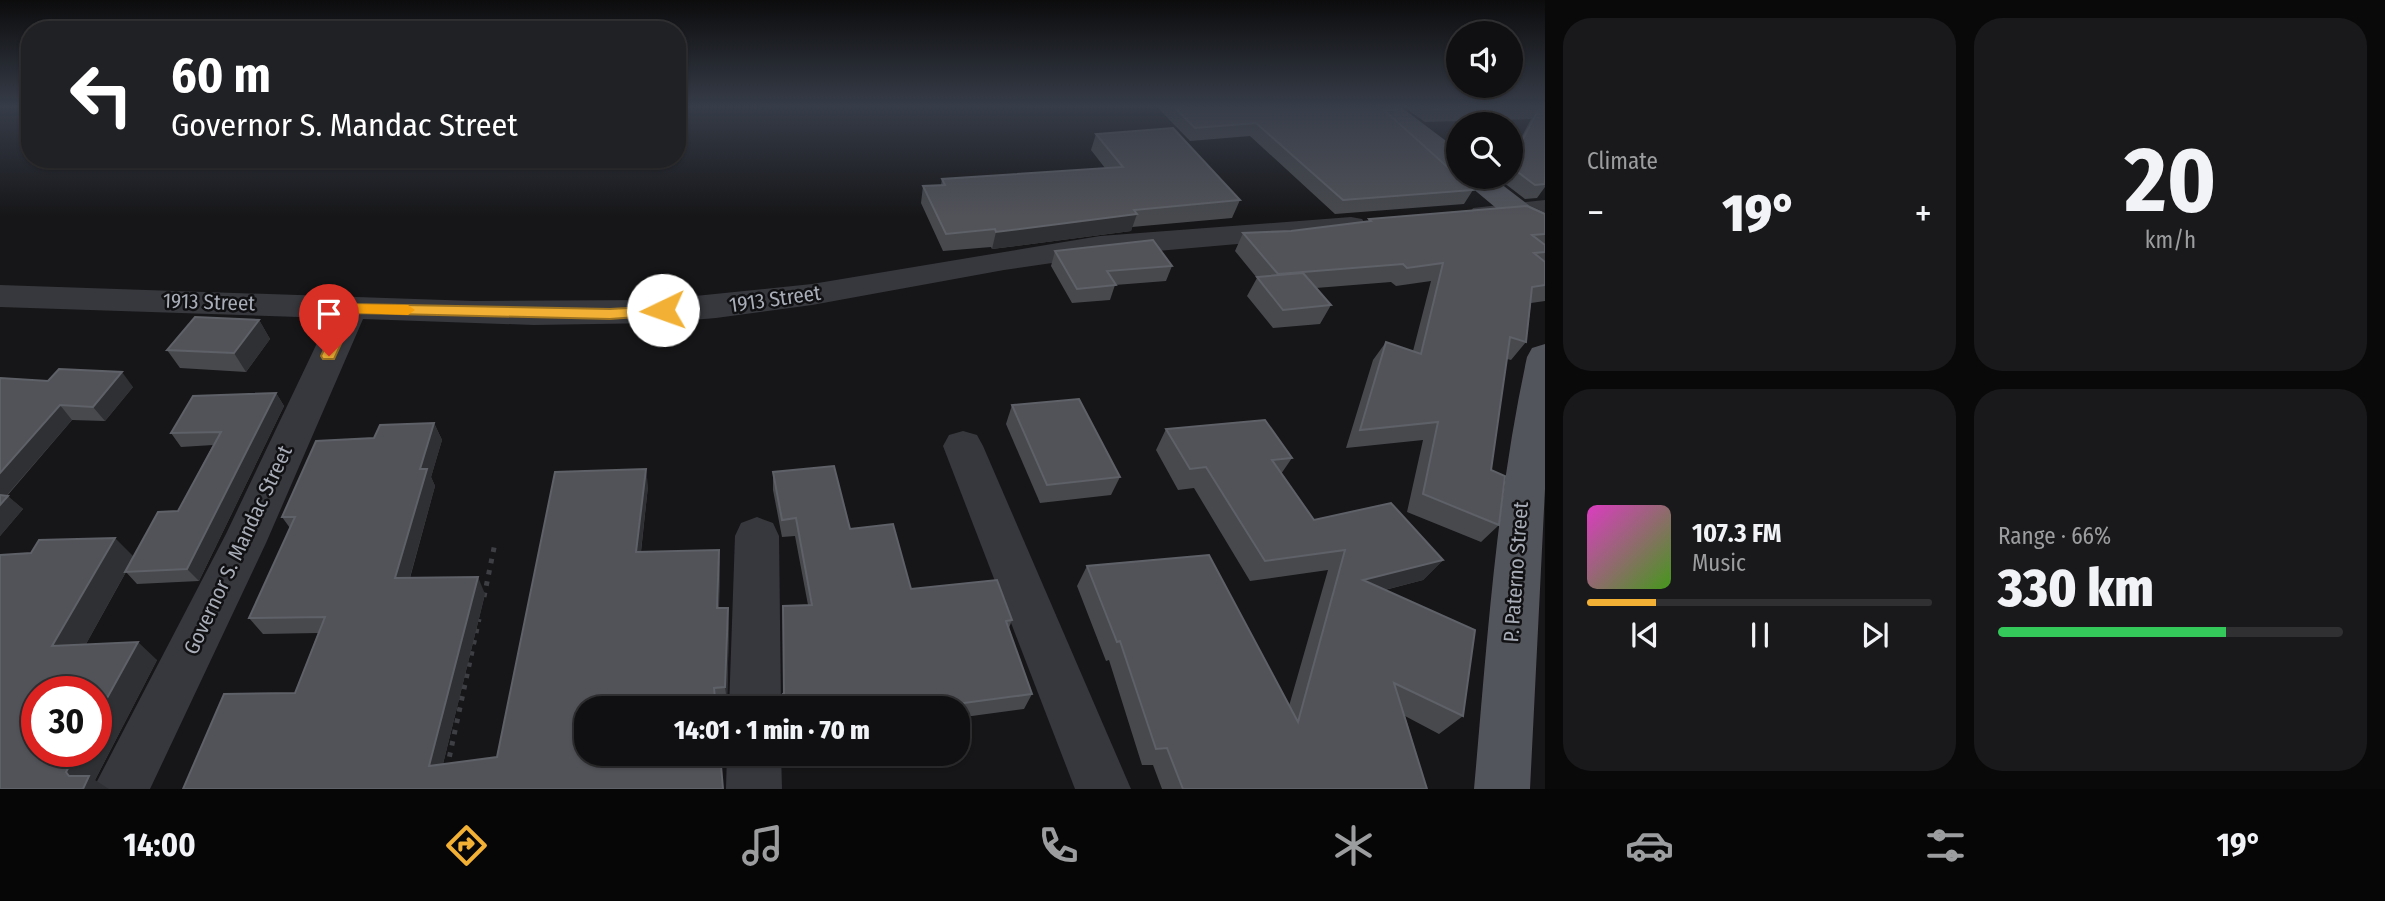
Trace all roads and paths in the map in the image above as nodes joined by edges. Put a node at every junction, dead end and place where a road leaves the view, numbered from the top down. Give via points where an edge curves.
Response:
1 (1432, 144) edge
2 (1446, 155) edge
3 (1494, 189) edge
4 (1536, 215) edge
5 (1451, 218) edge
6 (1383, 223) edge
7 (0, 296) edge
8 (350, 309) junction
9 (1545, 357) edge
10 (963, 446) dead end
11 (757, 536) dead end
12 (495, 543) dead end
13 (755, 696) edge
14 (754, 766) edge
15 (445, 775) edge
16 (121, 789) edge
17 (754, 789) edge
18 (1102, 789) edge
19 (1502, 789) edge

1 - 2 main road
3 - 4 main road
4 - 5 street
6 - 8 street, 1913 Street via 1100,246 716,307 610,314
7 - 8 street, 1913 Street
8 - 16 street, Governor S. Mandac Street via 244,543
9 - 19 main road, P. Paterno Street via 1521,492
10 - 18 street
11 - 13 street
12 - 15 path
14 - 17 street

